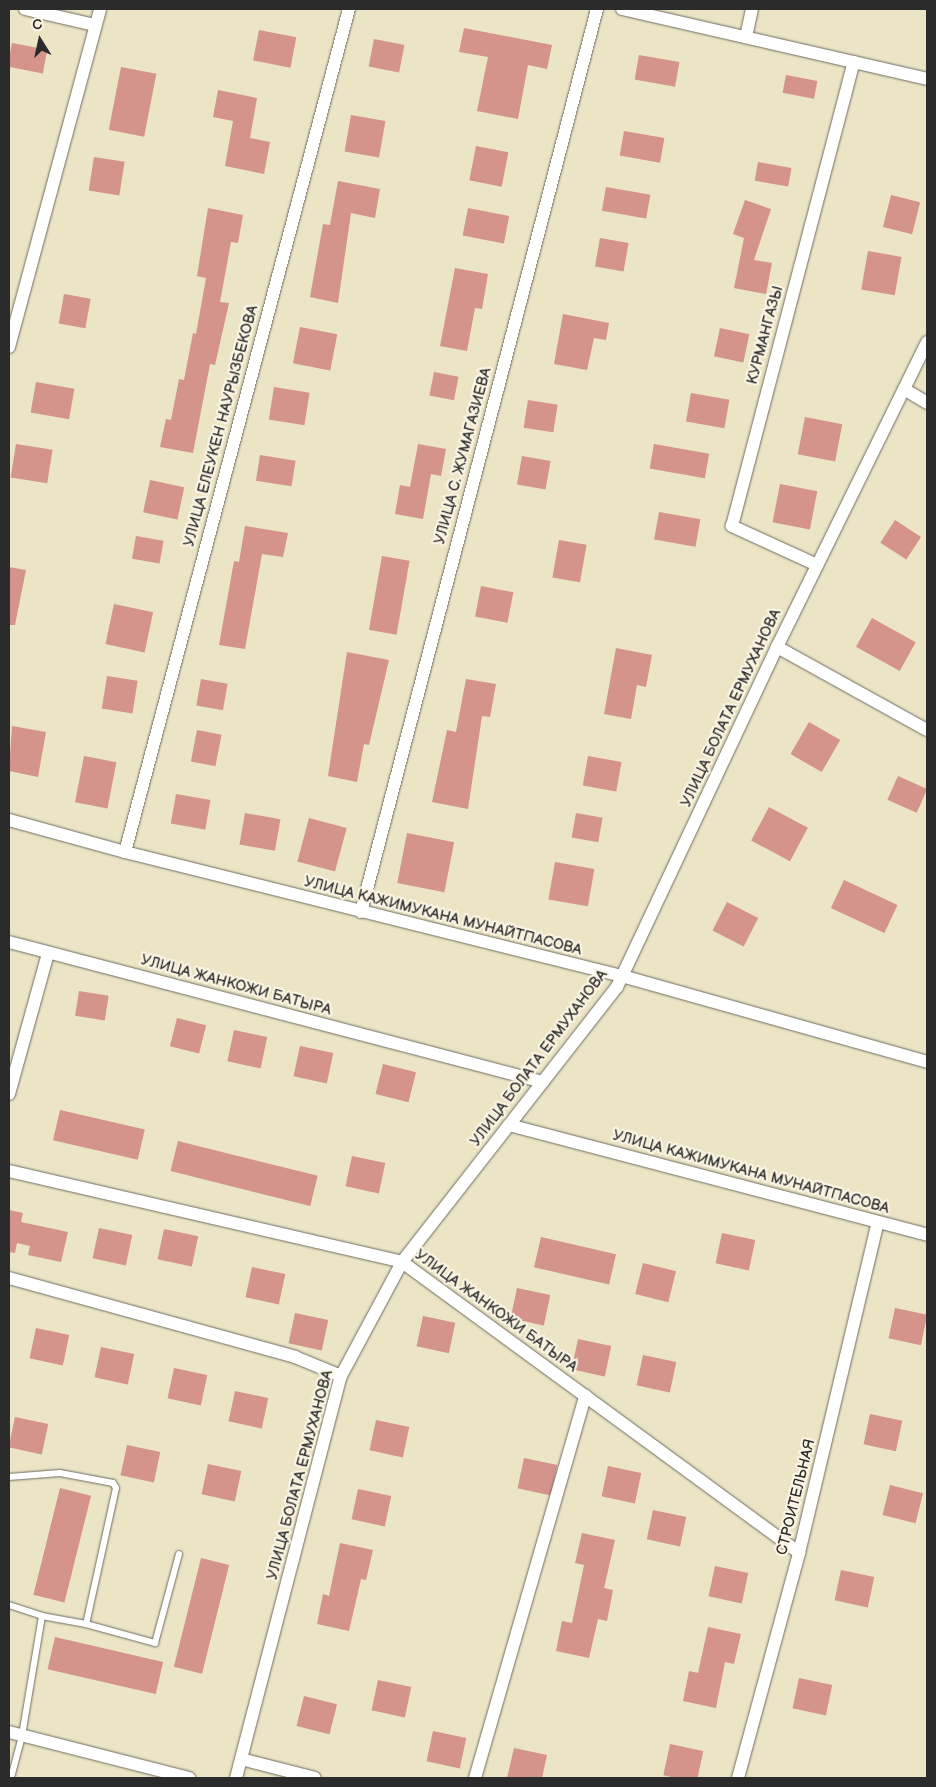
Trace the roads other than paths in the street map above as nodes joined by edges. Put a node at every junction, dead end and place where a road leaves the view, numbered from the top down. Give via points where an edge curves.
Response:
1 (25, 9) edge
2 (100, 9) edge
3 (350, 9) edge
4 (597, 9) edge
5 (622, 9) edge
6 (752, 9) edge
7 (95, 25) junction
8 (746, 37) junction
9 (854, 62) junction
10 (927, 78) edge
11 (927, 342) edge
12 (9, 347) edge
13 (904, 389) junction
14 (927, 403) edge
15 (817, 565) junction
16 (777, 647) junction
17 (927, 730) edge
18 (9, 820) edge
19 (125, 852) junction
20 (361, 912) junction
21 (9, 942) edge
22 (48, 953) junction
23 (622, 976) junction
24 (927, 1062) edge
25 (543, 1082) junction
26 (9, 1094) edge
27 (509, 1125) junction
28 (9, 1171) edge
29 (878, 1222) junction
30 (927, 1235) edge
31 (402, 1262) junction
32 (9, 1278) edge
33 (341, 1376) junction
34 (584, 1396) junction
35 (9, 1477) edge
36 (799, 1553) junction
37 (180, 1554) dead end
38 (9, 1605) edge
39 (42, 1616) junction
40 (86, 1624) junction
41 (9, 1732) edge
42 (22, 1736) junction
43 (241, 1758) junction
44 (11, 1778) edge
45 (189, 1778) edge
46 (236, 1778) edge
47 (315, 1778) edge
48 (475, 1778) edge
49 (738, 1778) edge

1 - 7 street
2 - 7 street
3 - 19 street, УЛИЦА ЕЛЕУКЕН НАУРЫЗБЕКОВА
4 - 20 street, УЛИЦА С. ЖУМАГАЗИЕВА
5 - 8 street
6 - 8 street
7 - 12 street
8 - 9 street
9 - 10 street
9 - 15 street, КУРМАНГАЗЫ via 732,526
11 - 13 street, УЛИЦА БОЛАТА ЕРМУХАНОВА
13 - 14 street
13 - 15 street, УЛИЦА БОЛАТА ЕРМУХАНОВА
15 - 16 street, УЛИЦА БОЛАТА ЕРМУХАНОВА
16 - 17 street
16 - 23 street, УЛИЦА БОЛАТА ЕРМУХАНОВА
18 - 19 street, УЛИЦА КАЖИМУКАНА МУНАЙТПАСОВА
19 - 20 street, УЛИЦА КАЖИМУКАНА МУНАЙТПАСОВА
20 - 23 street, УЛИЦА КАЖИМУКАНА МУНАЙТПАСОВА
21 - 22 street, УЛИЦА ЖАНКОЖИ БАТЫРА
22 - 25 street, УЛИЦА ЖАНКОЖИ БАТЫРА
22 - 26 street
23 - 24 street, УЛИЦА КАЖИМУКАНА МУНАЙТПАСОВА
23 - 25 street, УЛИЦА БОЛАТА ЕРМУХАНОВА
25 - 27 street, УЛИЦА БОЛАТА ЕРМУХАНОВА
27 - 29 street, УЛИЦА КАЖИМУКАНА МУНАЙТПАСОВА
27 - 31 street, УЛИЦА БОЛАТА ЕРМУХАНОВА
28 - 31 street, УЛИЦА ЖАНКОЖИ БАТЫРА
29 - 30 street, УЛИЦА КАЖИМУКАНА МУНАЙТПАСОВА
29 - 36 street, СТРОИТЕЛЬНАЯ
31 - 33 street, УЛИЦА БОЛАТА ЕРМУХАНОВА
31 - 34 street, УЛИЦА ЖАНКОЖИ БАТЫРА
32 - 33 street via 295,1357
33 - 43 street, УЛИЦА БОЛАТА ЕРМУХАНОВА
34 - 36 street, УЛИЦА ЖАНКОЖИ БАТЫРА
34 - 48 street
35 - 40 lane via 60,1473 113,1483 116,1488
36 - 49 street, СТРОИТЕЛЬНАЯ
37 - 40 lane via 155,1643
38 - 39 lane
39 - 40 lane
39 - 42 lane
41 - 42 street
42 - 44 lane
42 - 45 street
43 - 46 street, УЛИЦА БОЛАТА ЕРМУХАНОВА
43 - 47 street

